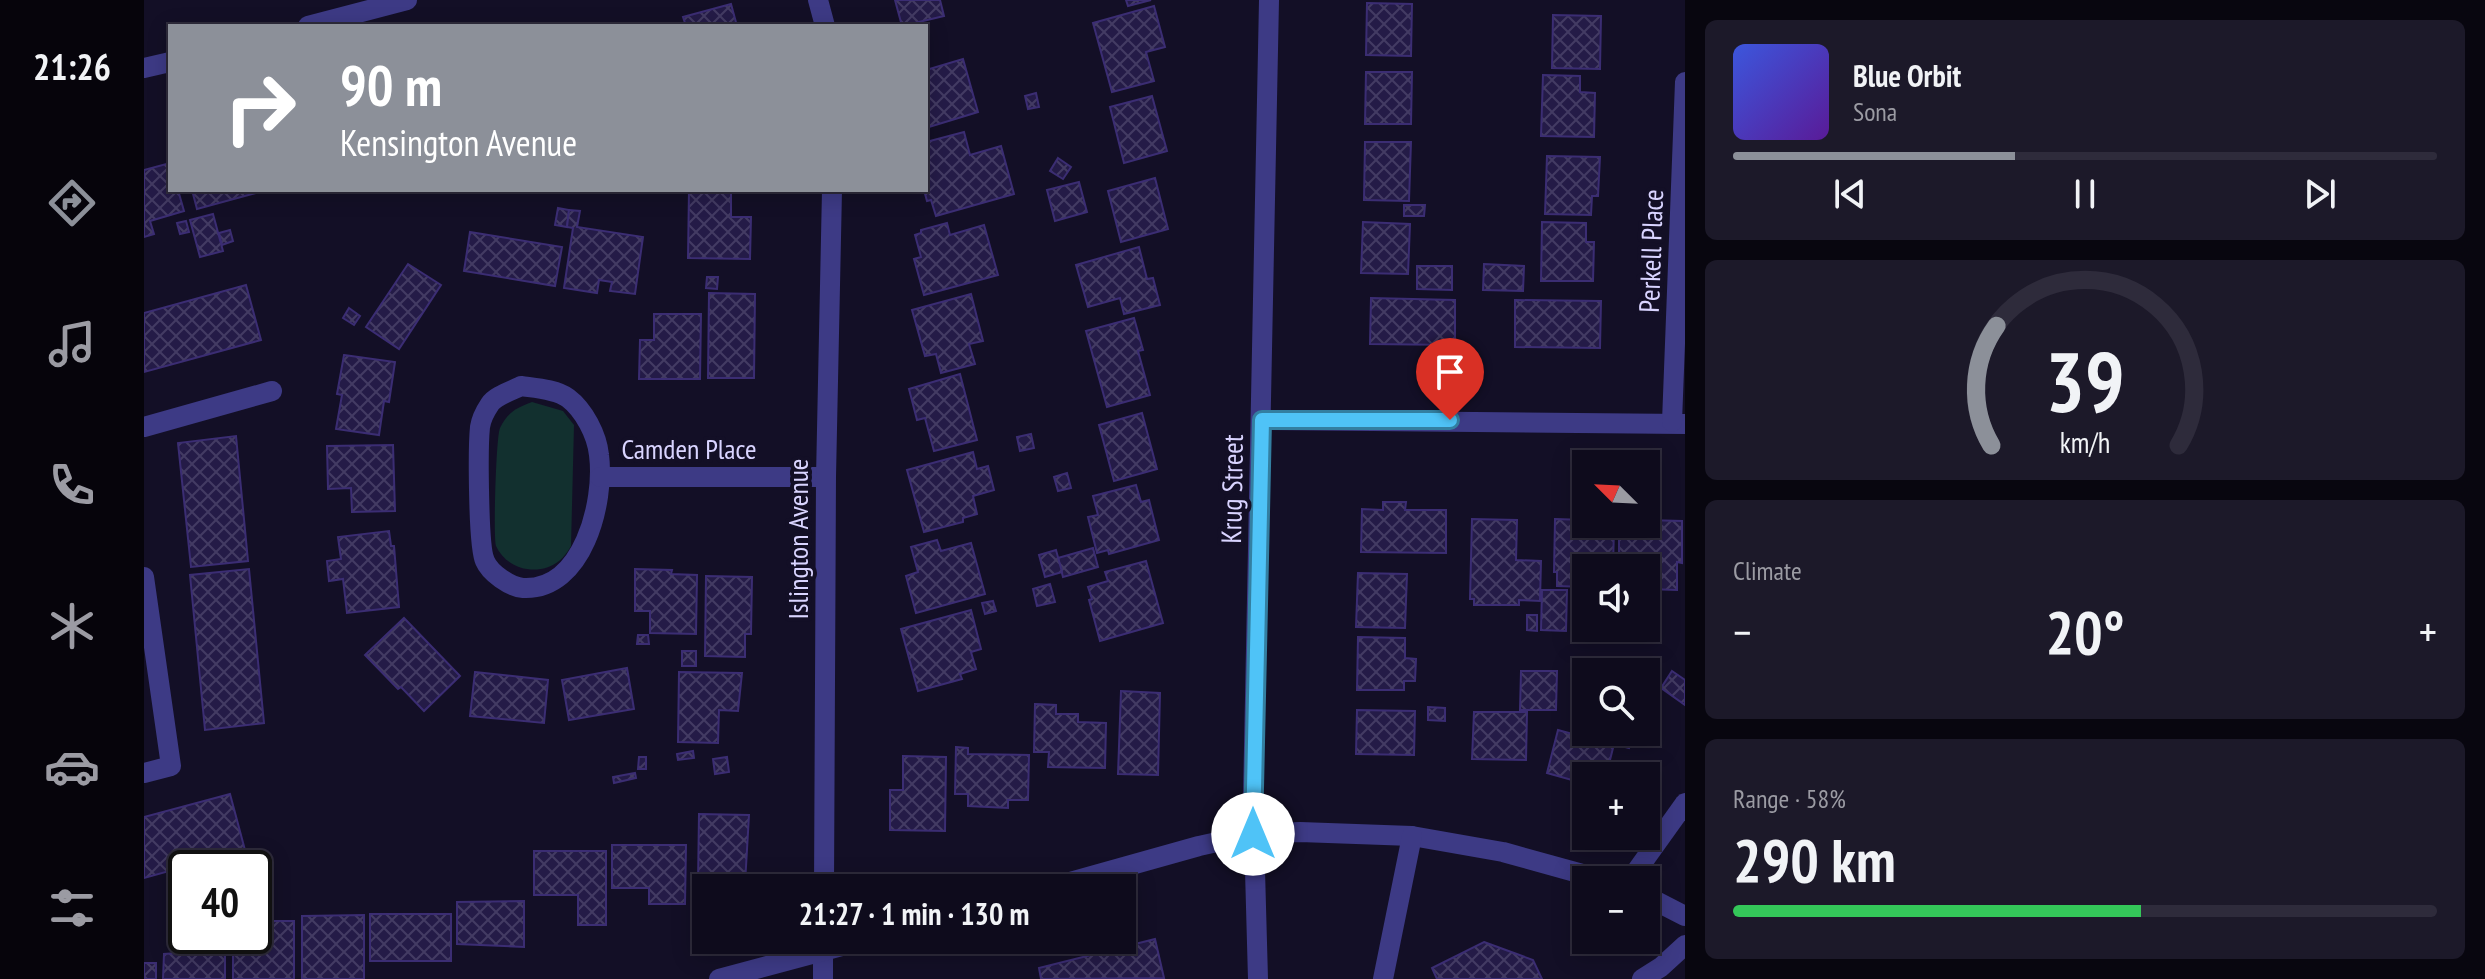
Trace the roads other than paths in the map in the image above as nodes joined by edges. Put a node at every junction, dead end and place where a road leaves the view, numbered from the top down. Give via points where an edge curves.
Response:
1 (407, 0) edge
2 (818, 0) edge
3 (1269, 0) edge
4 (316, 24) edge
5 (824, 24) edge
6 (168, 62) edge
7 (144, 68) edge
8 (1685, 82) edge
9 (832, 192) edge
10 (272, 391) dead end
11 (1262, 420) junction
12 (1679, 423) edge
13 (144, 427) edge
14 (600, 477) junction
15 (826, 477) junction
16 (144, 577) edge
17 (144, 773) edge
18 (1685, 803) edge
19 (1253, 834) junction
20 (1412, 836) junction
21 (1640, 866) edge
22 (1572, 871) edge
23 (824, 874) edge
24 (1099, 874) edge
25 (1660, 903) edge
26 (1685, 916) edge
27 (1685, 945) edge
28 (798, 954) edge
29 (823, 954) edge
30 (1648, 978) edge
31 (719, 979) edge
32 (823, 979) edge
33 (1258, 979) edge
34 (1383, 979) edge

1 - 4 street
2 - 5 street
3 - 11 street, Krug Street
6 - 7 street
8 - 12 street, Perkell Place
9 - 15 street, Islington Avenue
10 - 13 street
11 - 12 street
11 - 19 street, Krug Street
14 - 14 street, Camden Place via 592,430 566,396 521,386 491,401 480,424 485,562 502,580 522,588 546,585 564,575 578,559
14 - 15 street, Camden Place
15 - 23 street, Islington Avenue
16 - 17 street via 171,766
18 - 21 street
19 - 20 street
19 - 24 street
19 - 33 street, Krug Street
20 - 22 street
20 - 34 street
25 - 26 street
27 - 30 street
28 - 31 street
29 - 32 street

